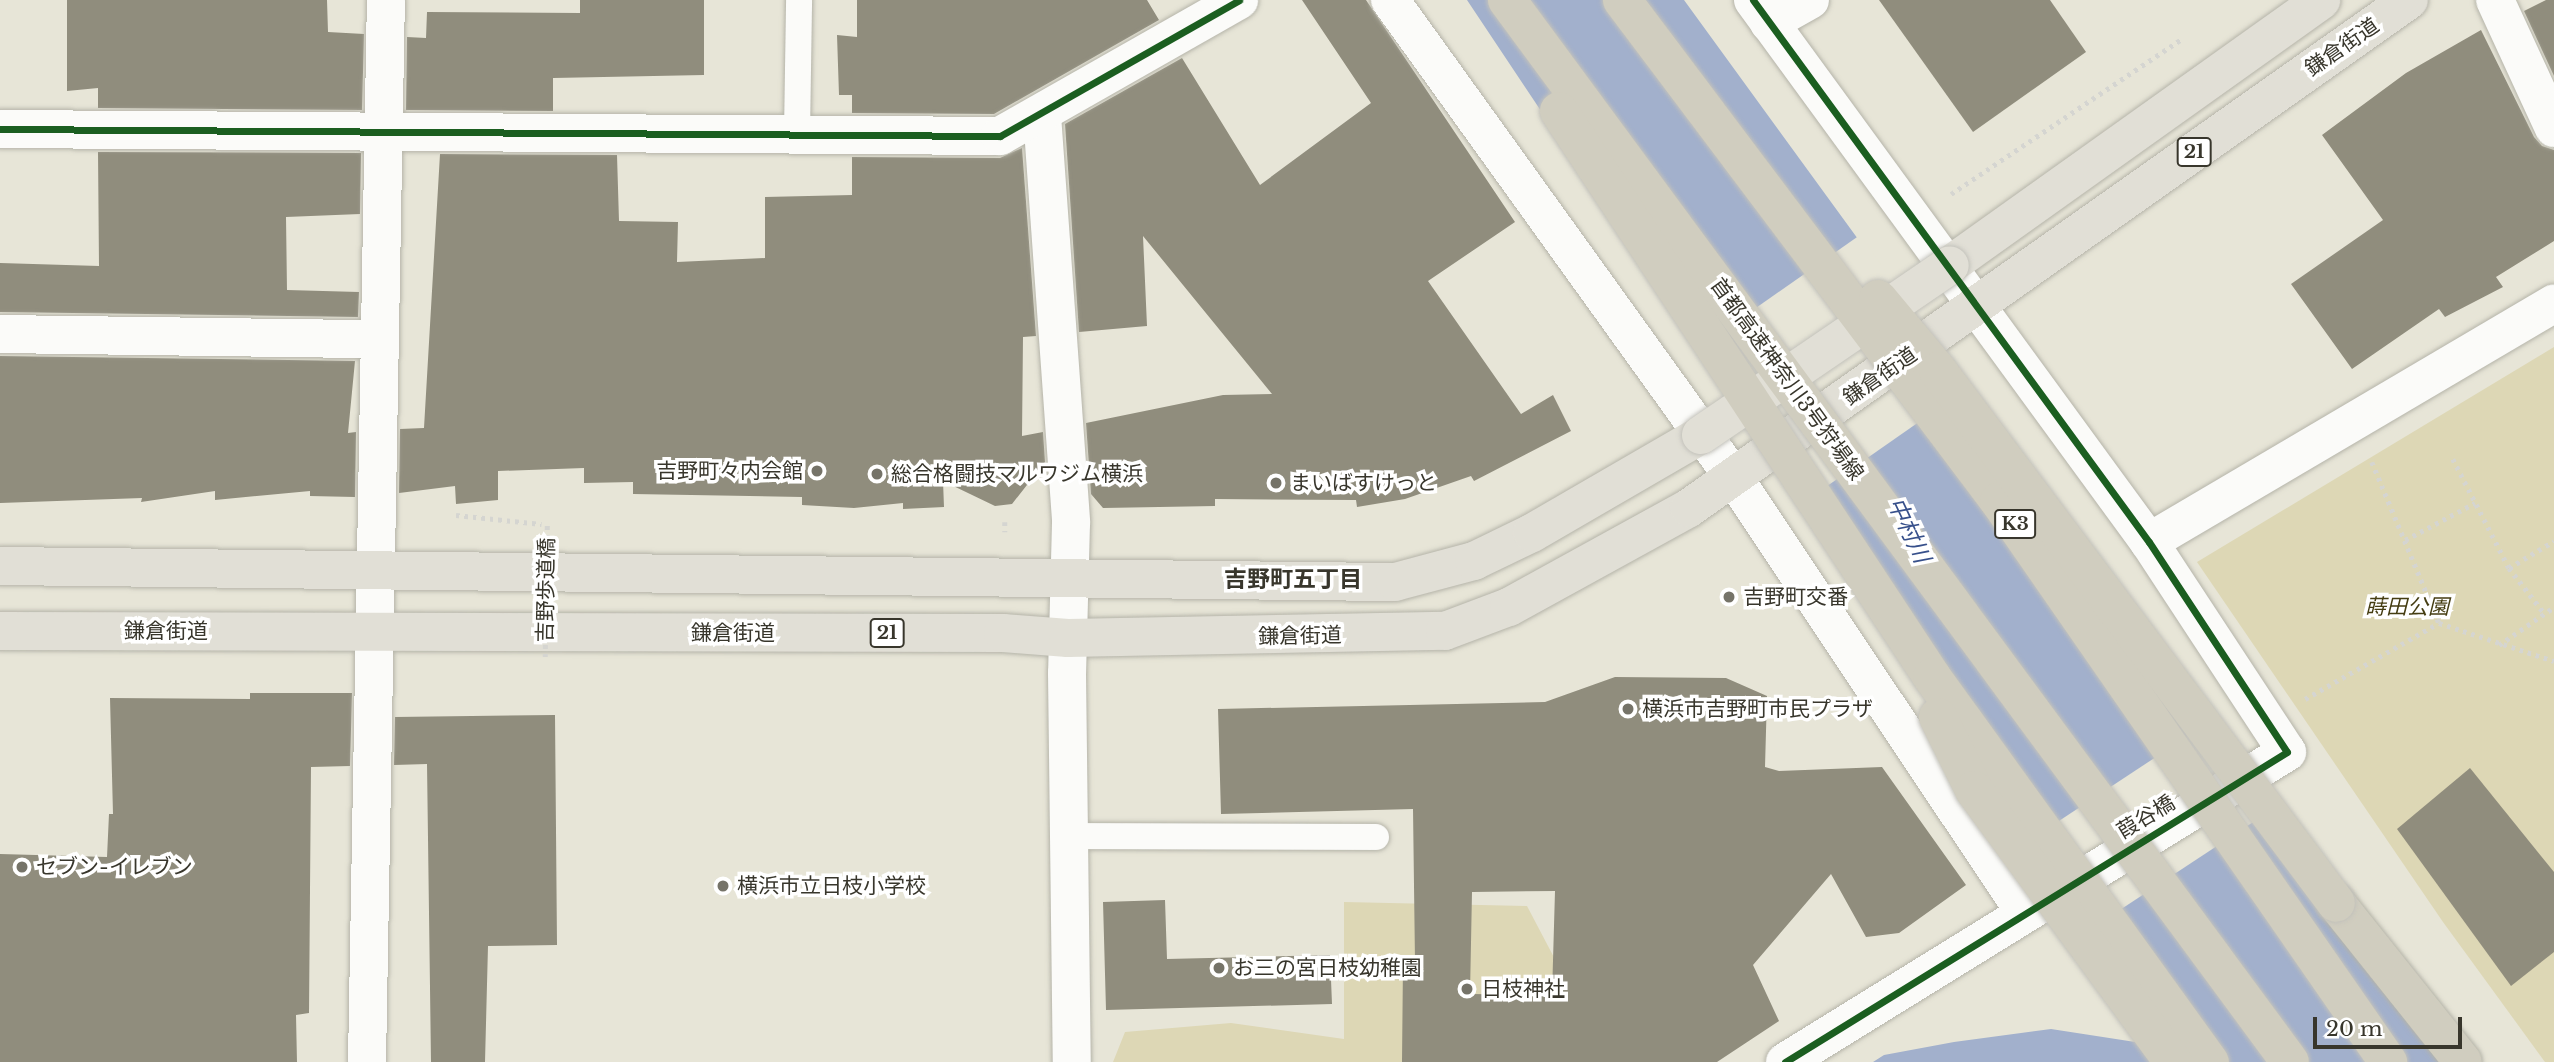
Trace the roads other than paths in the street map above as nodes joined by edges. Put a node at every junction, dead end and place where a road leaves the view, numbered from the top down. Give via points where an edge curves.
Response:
1 (386, 0) edge
2 (799, 0) edge
3 (1239, 0) edge
4 (1390, 0) edge
5 (1486, 0) edge
6 (1507, 0) edge
7 (1624, 0) edge
8 (1810, 0) edge
9 (2321, 0) edge
10 (2409, 0) edge
11 (2495, 0) edge
12 (1761, 11) edge
13 (1042, 115) junction
14 (2554, 128) edge
15 (0, 129) edge
16 (384, 132) junction
17 (797, 134) junction
18 (1951, 265) junction
19 (2554, 303) edge
20 (1980, 306) junction
21 (0, 334) edge
22 (379, 339) junction
23 (1701, 435) junction
24 (1734, 478) junction
25 (2149, 542) junction
26 (0, 566) edge
27 (377, 570) junction
28 (1073, 578) junction
29 (1878, 596) junction
30 (0, 631) edge
31 (376, 632) junction
32 (1068, 638) junction
33 (1069, 836) junction
34 (1376, 837) dead end
35 (2024, 911) junction
36 (367, 1062) edge
37 (1072, 1062) edge
38 (1785, 1062) edge
39 (2173, 1062) edge
40 (2210, 1062) edge
41 (2290, 1062) edge
42 (2388, 1062) edge
43 (2463, 1062) edge

1 - 16 street
2 - 17 lane
3 - 13 street
4 - 23 street
5 - 29 highway, bridge
6 - 41 highway, 首都高速神奈川3号狩場線, bridge
7 - 42 highway, K3, bridge via 1999,500
7 - 43 highway, bridge via 1938,371 2328,892
8 - 12 street
9 - 18 main road, 21
10 - 20 main road, 鎌倉街道 / 21
11 - 14 street
12 - 18 street
13 - 17 street via 1000,136
13 - 28 street
15 - 16 street
16 - 17 street
16 - 22 street
18 - 20 street
18 - 23 main road, 21, bridge
19 - 25 street
20 - 24 main road, 鎌倉街道 / 21, bridge
20 - 25 street
21 - 22 street
22 - 27 street
23 - 24 street
23 - 28 main road, 21 via 1532,533 1474,561 1395,582
24 - 32 main road, 鎌倉街道 / 21 via 1509,607 1445,631
24 - 35 street
25 - 35 street, 葭谷橋 via 2287,752
26 - 27 main road, 21
27 - 28 main road, 21
27 - 31 street
28 - 32 street
29 - 39 highway, bridge via 1974,790
29 - 40 highway, bridge
30 - 31 main road, 鎌倉街道 / 21
31 - 32 main road, 鎌倉街道 / 21 via 1003,633
31 - 36 street
32 - 33 street
33 - 34 lane
33 - 37 street
35 - 38 street, 葭谷橋

